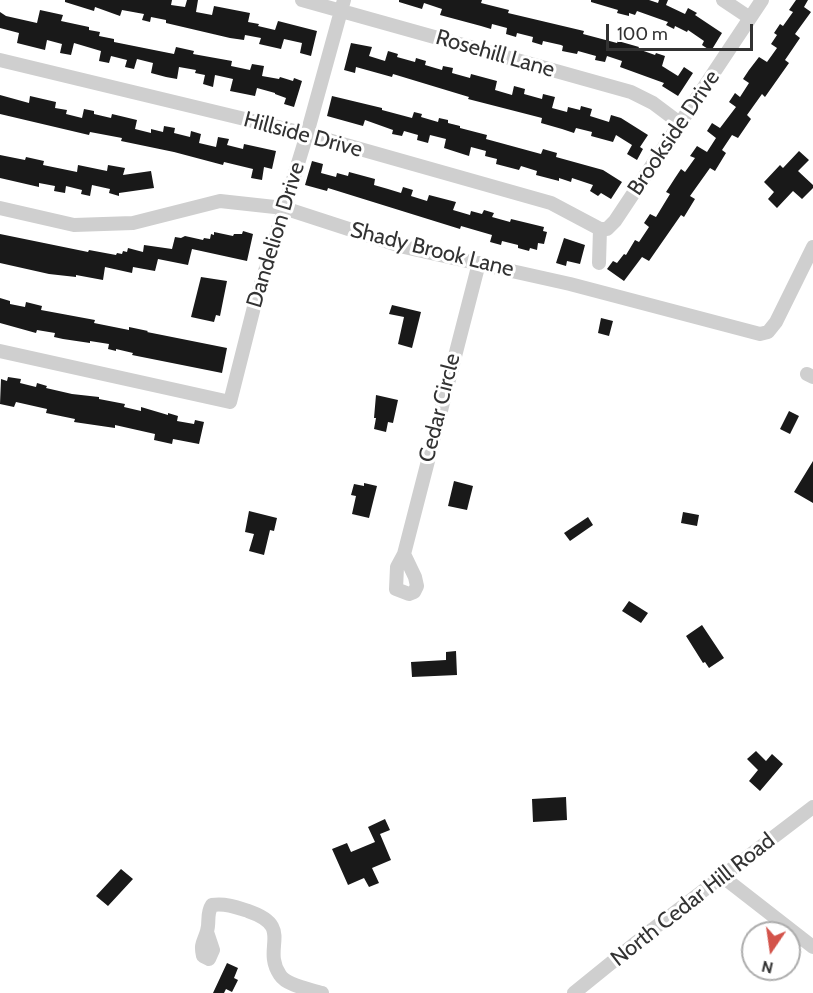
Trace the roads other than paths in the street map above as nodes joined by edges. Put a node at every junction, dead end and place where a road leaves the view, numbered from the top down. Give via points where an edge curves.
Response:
1 (302, 0) edge
2 (723, 0) edge
3 (762, 0) edge
4 (342, 5) edge
5 (750, 18) junction
6 (0, 60) edge
7 (681, 124) junction
8 (307, 134) junction
9 (0, 208) edge
10 (284, 208) junction
11 (600, 229) junction
12 (813, 247) edge
13 (479, 263) junction
14 (599, 263) dead end
15 (0, 351) edge
16 (404, 554) dead end
17 (813, 807) edge
18 (723, 877) junction
19 (207, 932) dead end
20 (813, 947) edge
21 (322, 993) edge
22 (574, 993) edge

1 - 4 street, Rosehill Lane
2 - 5 street
3 - 5 street, Brookside Drive
4 - 7 street, Rosehill Lane via 631,92
4 - 8 street, Dandelion Drive
5 - 7 street, Brookside Drive
6 - 8 street, Hillside Drive
7 - 11 street, Brookside Drive via 615,221 607,229
8 - 10 street, Dandelion Drive
8 - 11 street, Hillside Drive via 551,203
9 - 10 street, Shady Brook Lane via 74,225 133,223 220,201
10 - 13 street, Shady Brook Lane via 404,247
10 - 15 street, Dandelion Drive via 230,402
11 - 14 street
12 - 13 street, Shady Brook Lane via 777,322 760,334
13 - 16 street, Cedar Circle
17 - 18 street, North Cedar Hill Road
18 - 20 street
18 - 22 street, North Cedar Hill Road
19 - 21 street via 212,905 233,906 266,918 274,929 274,953 280,975 291,983

